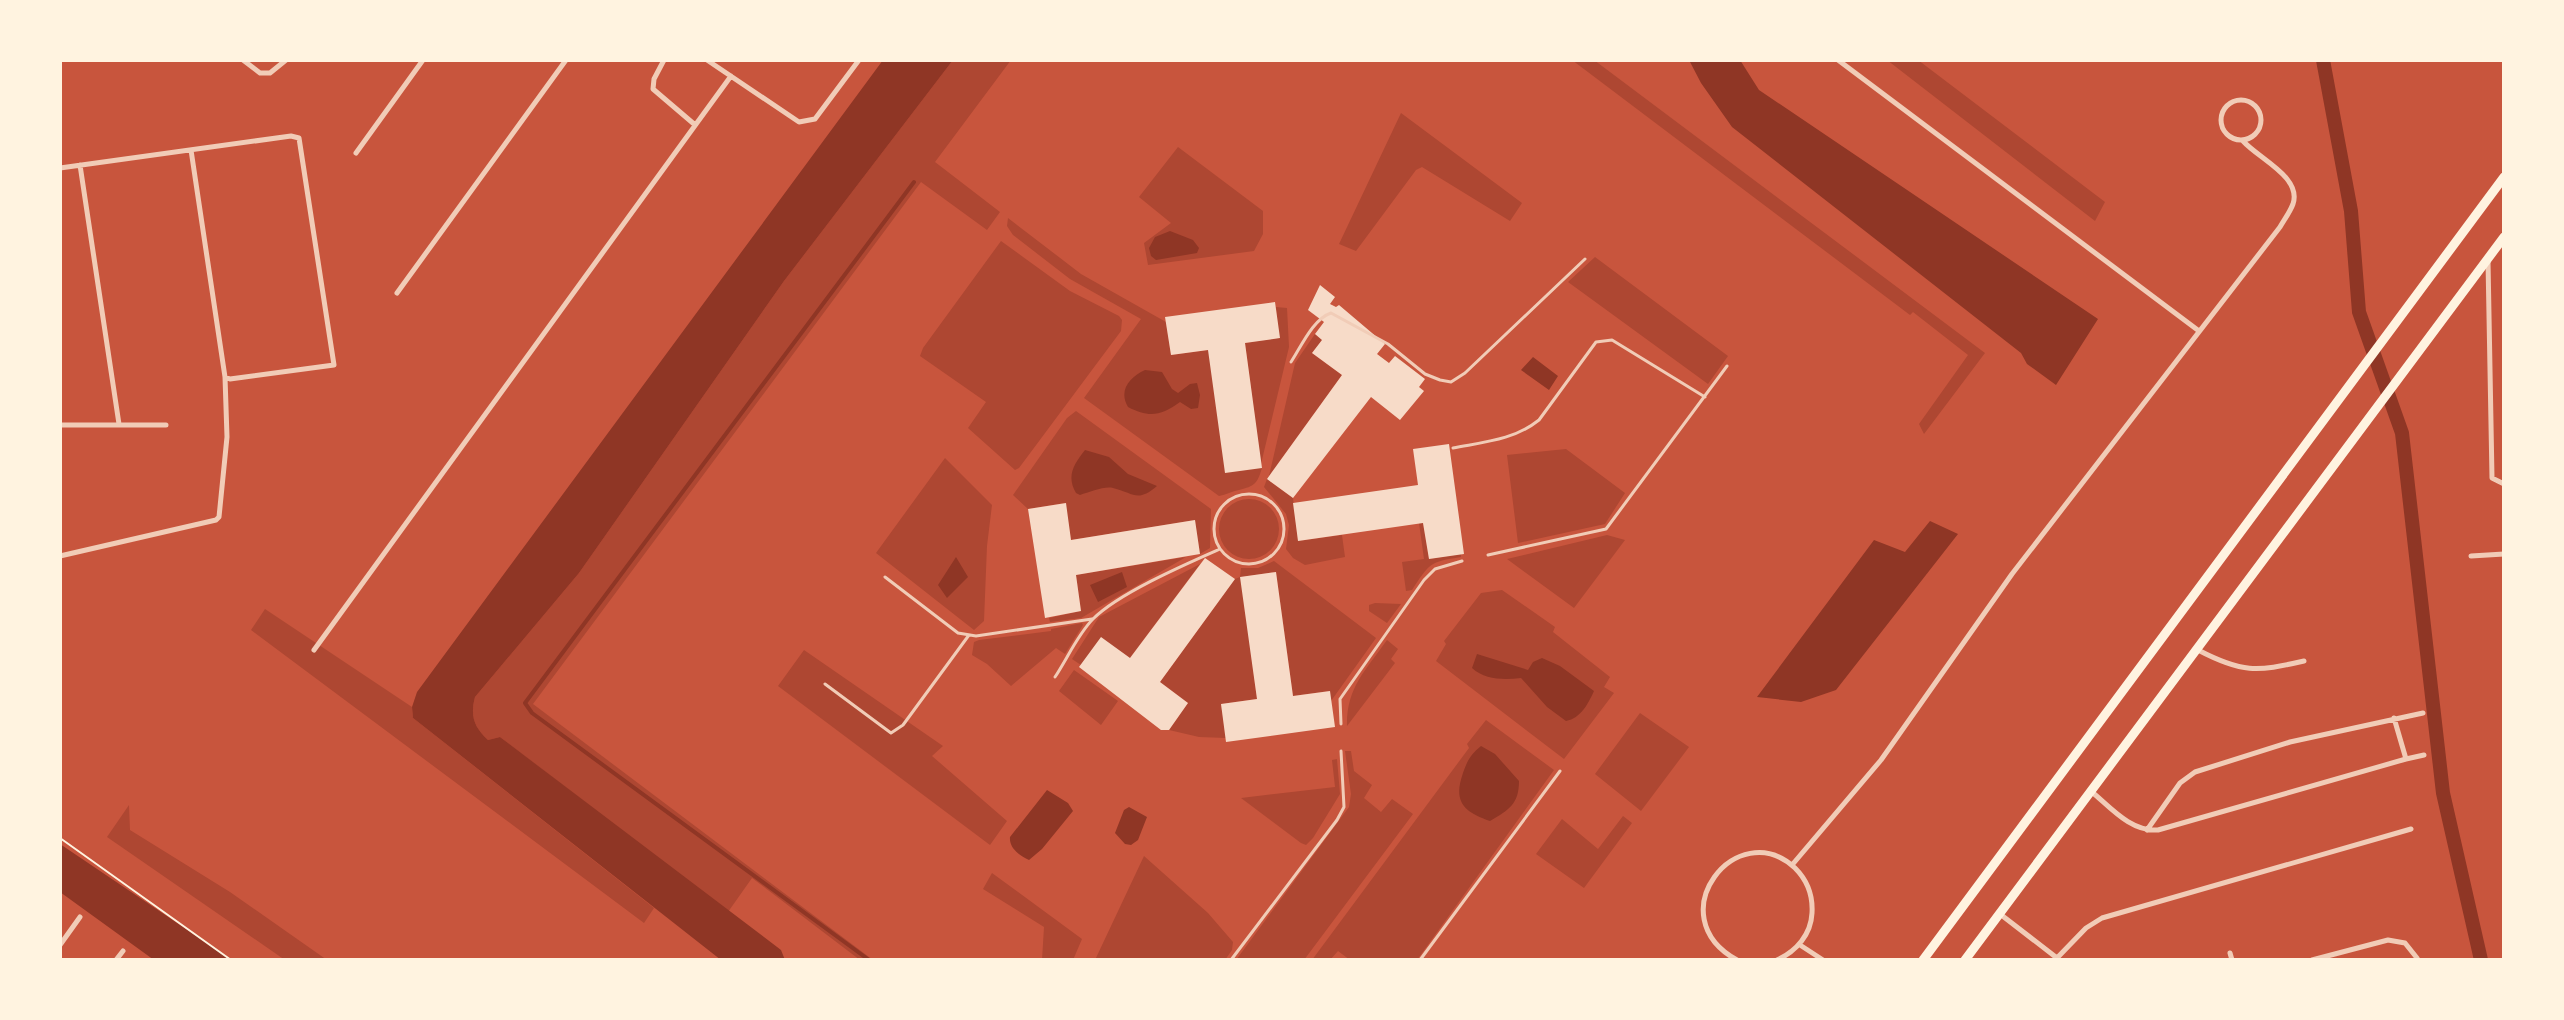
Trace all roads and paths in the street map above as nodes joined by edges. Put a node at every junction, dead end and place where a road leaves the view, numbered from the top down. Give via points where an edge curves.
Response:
1 (243, 60) edge
2 (286, 60) edge
3 (423, 60) edge
4 (566, 60) edge
5 (664, 60) edge
6 (707, 60) edge
7 (859, 60) edge
8 (1838, 60) edge
9 (731, 76) junction
10 (694, 124) junction
11 (2243, 141) junction
12 (191, 150) junction
13 (356, 153) dead end
14 (80, 165) junction
15 (60, 168) edge
16 (2504, 177) edge
17 (2504, 237) edge
18 (1585, 259) dead end
19 (2488, 259) junction
20 (397, 293) dead end
21 (2199, 331) junction
22 (1291, 362) dead end
23 (1727, 366) dead end
24 (225, 377) junction
25 (1705, 397) junction
26 (119, 424) junction
27 (60, 425) edge
28 (166, 425) dead end
29 (1453, 448) dead end
30 (2504, 484) edge
31 (1220, 549) junction
32 (2504, 554) edge
33 (1488, 555) dead end
34 (60, 556) edge
35 (2471, 556) dead end
36 (1462, 561) dead end
37 (885, 577) dead end
38 (1092, 619) junction
39 (969, 635) junction
40 (314, 650) dead end
41 (2197, 650) junction
42 (2304, 661) dead end
43 (1055, 677) dead end
44 (825, 684) dead end
45 (2423, 713) dead end
46 (2394, 718) junction
47 (1341, 724) dead end
48 (1341, 751) dead end
49 (2424, 755) dead end
50 (2406, 759) junction
51 (1560, 771) dead end
52 (2092, 792) junction
53 (2411, 829) dead end
54 (2146, 831) junction
55 (60, 838) edge
56 (1792, 865) junction
57 (2000, 914) junction
58 (80, 917) dead end
59 (60, 945) edge
60 (1800, 945) junction
61 (123, 951) dead end
62 (1724, 953) junction
63 (2417, 958) edge
64 (116, 960) edge
65 (231, 960) edge
66 (1231, 960) edge
67 (1420, 960) edge
68 (1719, 960) edge
69 (1737, 960) edge
70 (1777, 960) edge
71 (1823, 960) edge
72 (1923, 960) edge
73 (1965, 960) edge
74 (2312, 960) edge

1 - 2 street via 260,73 270,73
3 - 13 street
4 - 20 street
5 - 10 street via 653,89
6 - 9 street
7 - 9 street via 807,123
8 - 21 street
9 - 10 street
10 - 40 street
11 - 11 street via 2230,137 2222,126 2222,113 2235,100 2254,104 2261,115 2256,135
11 - 21 street via 2289,179 2293,204
12 - 14 street
12 - 24 street
12 - 24 street via 299,138 334,365
14 - 15 street
14 - 26 street
16 - 72 main road
17 - 19 main road
18 - 22 lane via 1451,382 1425,374 1388,344 1331,313 1318,322
19 - 30 street via 2492,478
19 - 41 main road
21 - 56 street via 2012,574 1881,760
23 - 25 lane
24 - 34 street via 227,425 219,517
25 - 29 lane via 1605,339 1596,342 1528,429
25 - 33 lane via 1606,529
26 - 27 street
26 - 28 street
31 - 31 lane via 1213,530 1228,499 1250,493 1271,500 1279,509 1284,531 1268,559 1244,564
31 - 38 lane via 1181,565
32 - 35 street
36 - 47 lane via 1435,569 1424,580 1340,699
37 - 39 lane via 958,633
38 - 39 lane
38 - 43 lane
39 - 44 lane via 895,732
41 - 42 street via 2247,669
41 - 52 main road
45 - 46 street
46 - 50 street
46 - 54 street via 2290,742 2195,772 2180,783
48 - 66 lane via 1344,807
49 - 50 street
50 - 54 street
51 - 67 lane
52 - 54 street
52 - 57 main road
53 - 57 street via 2102,918 2057,958
55 - 65 path
56 - 60 street via 1813,903
56 - 62 street via 1768,855 1742,855 1714,875 1704,899 1705,925
57 - 73 main road
58 - 59 street
60 - 70 street
60 - 71 street
61 - 64 street
62 - 68 street
62 - 69 street
63 - 74 street via 2405,943 2388,940

